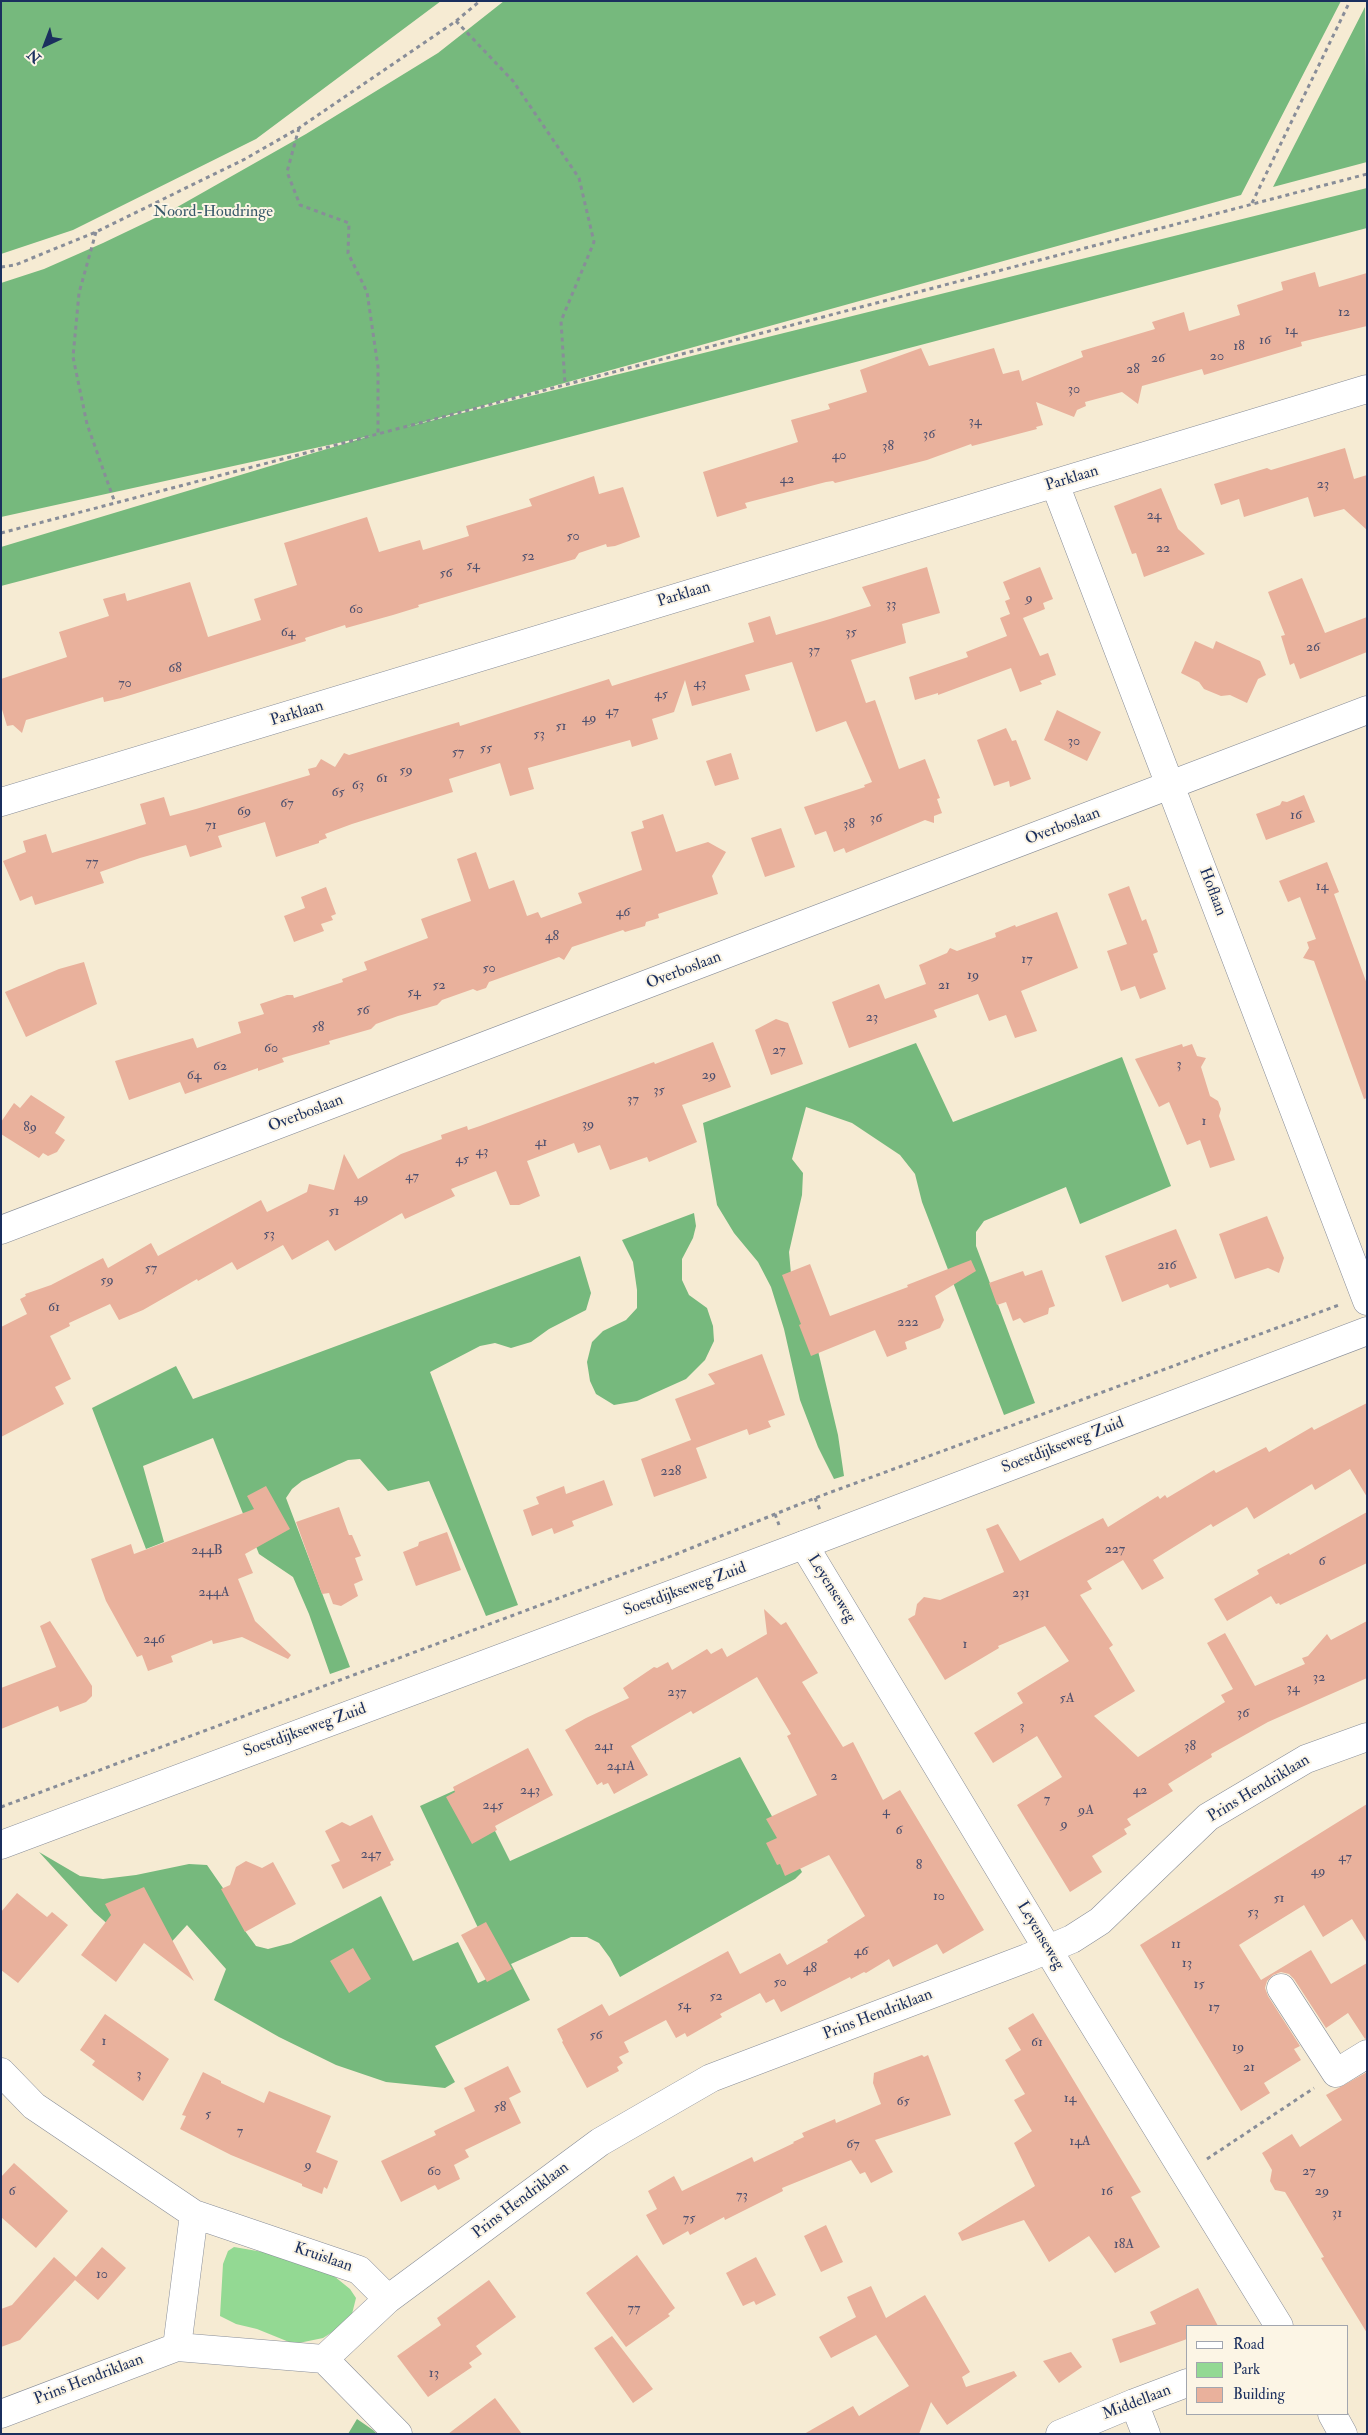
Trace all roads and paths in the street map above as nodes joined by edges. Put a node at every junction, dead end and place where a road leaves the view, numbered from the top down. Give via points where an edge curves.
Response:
1 (480, 1) edge
2 (1350, 1) edge
3 (456, 20) junction
4 (299, 128) junction
5 (1367, 174) edge
6 (1251, 203) junction
7 (96, 232) junction
8 (1, 267) edge
9 (565, 384) junction
10 (1367, 389) edge
11 (378, 434) junction
12 (1055, 484) junction
13 (115, 503) junction
14 (1, 533) edge
15 (1367, 710) edge
16 (1172, 785) junction
17 (1, 802) edge
18 (1, 1230) edge
19 (1366, 1298) edge
20 (1367, 1331) edge
21 (804, 1545) junction
22 (1367, 1737) edge
23 (1, 1807) edge
24 (1, 1845) edge
25 (1060, 1944) junction
26 (1281, 1988) dead end
27 (1367, 2054) edge
28 (1, 2072) edge
29 (1336, 2073) junction
30 (1204, 2161) dead end
31 (194, 2214) junction
32 (388, 2299) junction
33 (1278, 2325) edge
34 (177, 2347) junction
35 (324, 2359) junction
36 (1186, 2383) edge
37 (1134, 2402) junction
38 (1, 2414) edge
39 (1333, 2415) edge
40 (398, 2434) edge
41 (1060, 2434) edge
42 (1146, 2434) edge
43 (1344, 2434) edge

1 - 3 path
2 - 6 path
3 - 4 path
3 - 9 path via 514,81 579,178 594,242 561,320
4 - 7 path via 245,159
4 - 11 path via 288,172 300,205 349,223 348,253 367,292 378,368
5 - 6 path
6 - 9 path
7 - 8 path via 15,265
7 - 13 path via 79,292 73,356 87,424
9 - 11 path
10 - 12 street, Parklaan
11 - 13 path
12 - 16 street, Hoflaan
12 - 17 street, Parklaan
13 - 14 path
15 - 16 street, Overboslaan
16 - 18 street, Overboslaan
16 - 19 street, Hoflaan
19 - 23 path via 815,1498 674,1555
20 - 21 street, Soestdijkseweg Zuid
21 - 24 street, Soestdijkseweg Zuid
21 - 25 street, Leyenseweg
22 - 25 street, Prins Hendriklaan via 1306,1759 1208,1817 1100,1921
25 - 32 street, Prins Hendriklaan via 711,2078 600,2142
25 - 33 street, Leyenseweg
26 - 29 street
27 - 29 street
28 - 31 street, Kruislaan via 34,2106
29 - 30 path
31 - 32 street, Kruislaan via 359,2270
31 - 34 street
32 - 35 street
34 - 35 street
34 - 38 street, Prins Hendriklaan
35 - 40 street
36 - 37 street, Middellaan
37 - 41 street, Middellaan
37 - 42 street
39 - 43 street

